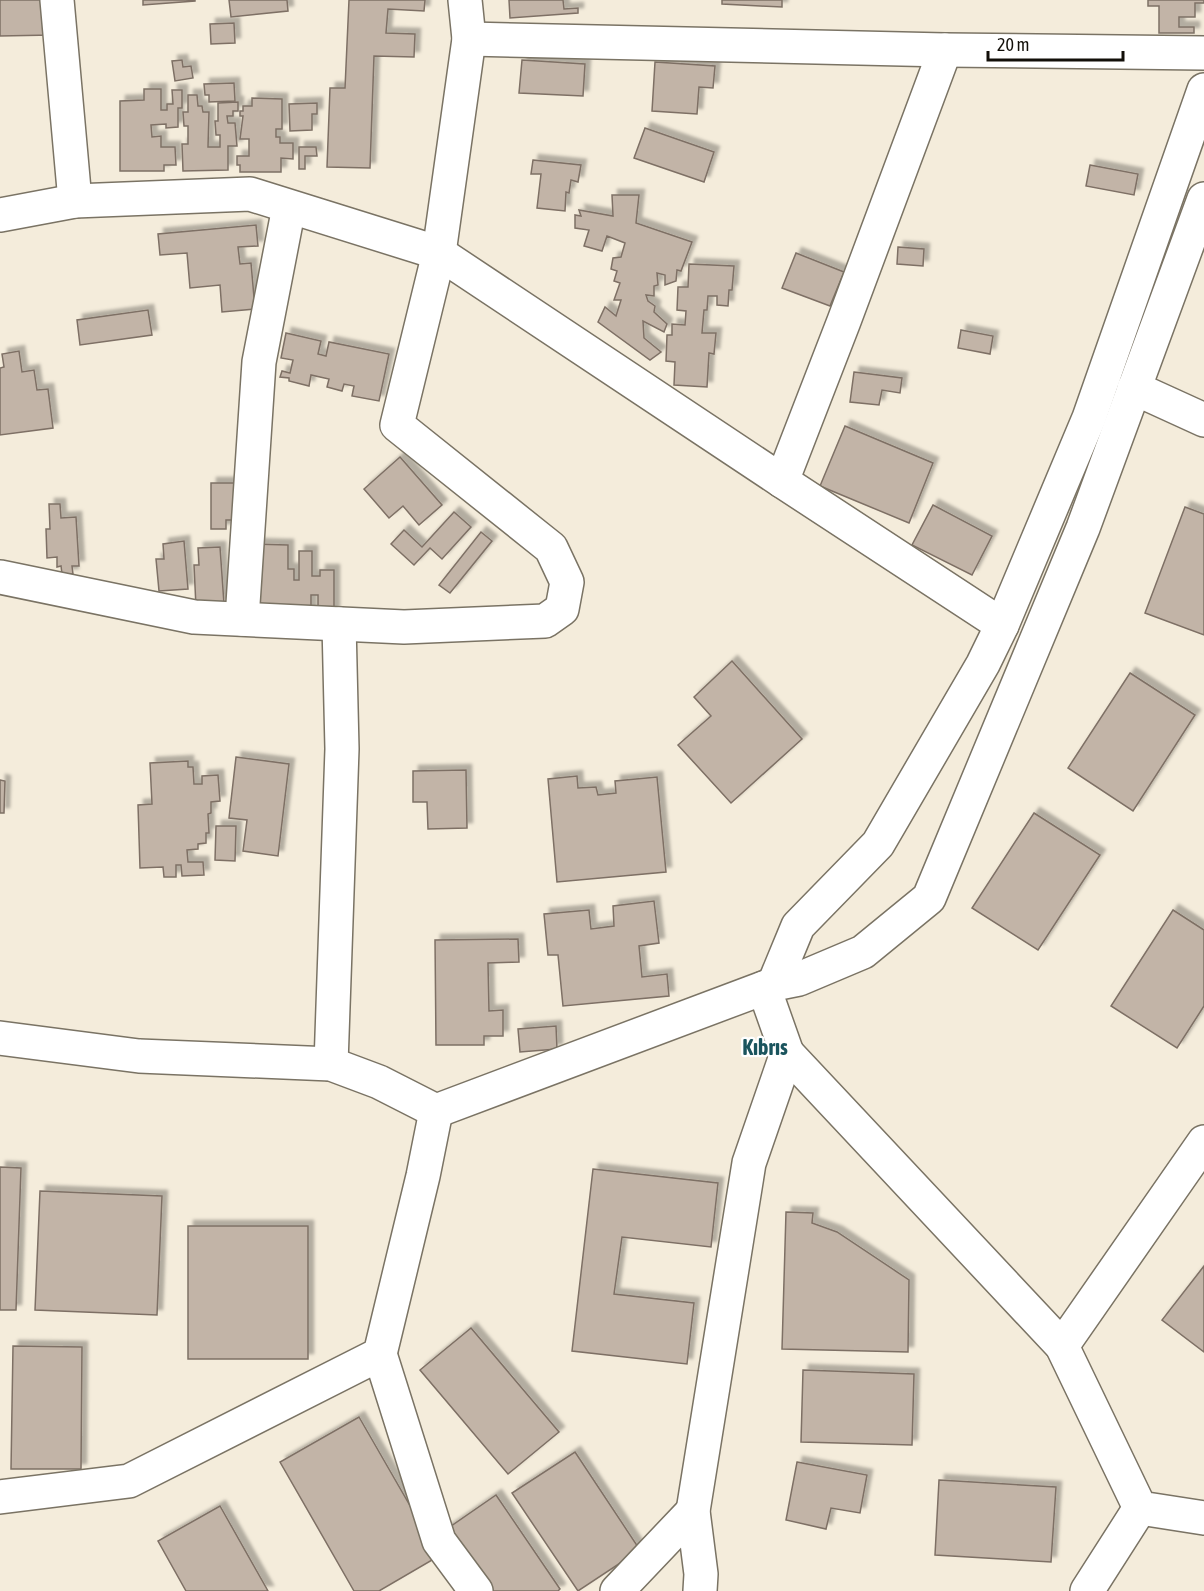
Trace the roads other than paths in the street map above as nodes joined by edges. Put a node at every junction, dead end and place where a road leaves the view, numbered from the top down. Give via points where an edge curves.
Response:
1 (57, 0) edge
2 (465, 0) edge
3 (469, 39) junction
4 (945, 50) junction
5 (1204, 53) edge
6 (1204, 90) edge
7 (1204, 199) edge
8 (75, 201) junction
9 (290, 207) junction
10 (0, 215) edge
11 (439, 253) junction
12 (1134, 388) junction
13 (1204, 420) edge
14 (782, 481) junction
15 (0, 577) edge
16 (242, 619) junction
17 (339, 624) junction
18 (1002, 625) junction
19 (769, 986) junction
20 (0, 1038) edge
21 (787, 1053) junction
22 (331, 1064) junction
23 (436, 1111) junction
24 (1204, 1142) edge
25 (1062, 1346) junction
26 (380, 1354) junction
27 (0, 1497) edge
28 (1140, 1508) junction
29 (693, 1511) junction
30 (1204, 1518) edge
31 (476, 1591) edge
32 (617, 1591) edge
33 (700, 1591) edge
34 (1087, 1591) edge

1 - 8 street
2 - 3 street
3 - 4 street
3 - 11 street
4 - 5 street
4 - 14 street
6 - 18 street via 1089,418
7 - 12 street
8 - 9 street via 250,194
8 - 10 street
9 - 11 street
9 - 16 street via 259,362
11 - 14 street
11 - 17 street via 397,425 551,548 567,582 562,609 545,621 404,627
12 - 13 street
12 - 19 street via 1083,528 929,898 863,952 799,980
14 - 18 street
15 - 16 street via 194,617
16 - 17 street
17 - 22 street via 342,749
18 - 19 street via 878,844 798,926
19 - 21 street
19 - 23 street
20 - 22 street via 139,1056
21 - 25 street
21 - 29 street via 749,1163
22 - 23 street via 379,1082
23 - 26 street
24 - 25 street
25 - 28 street
26 - 27 street via 129,1481
26 - 31 street via 439,1541
28 - 30 street
28 - 34 street
29 - 32 street
29 - 33 street

